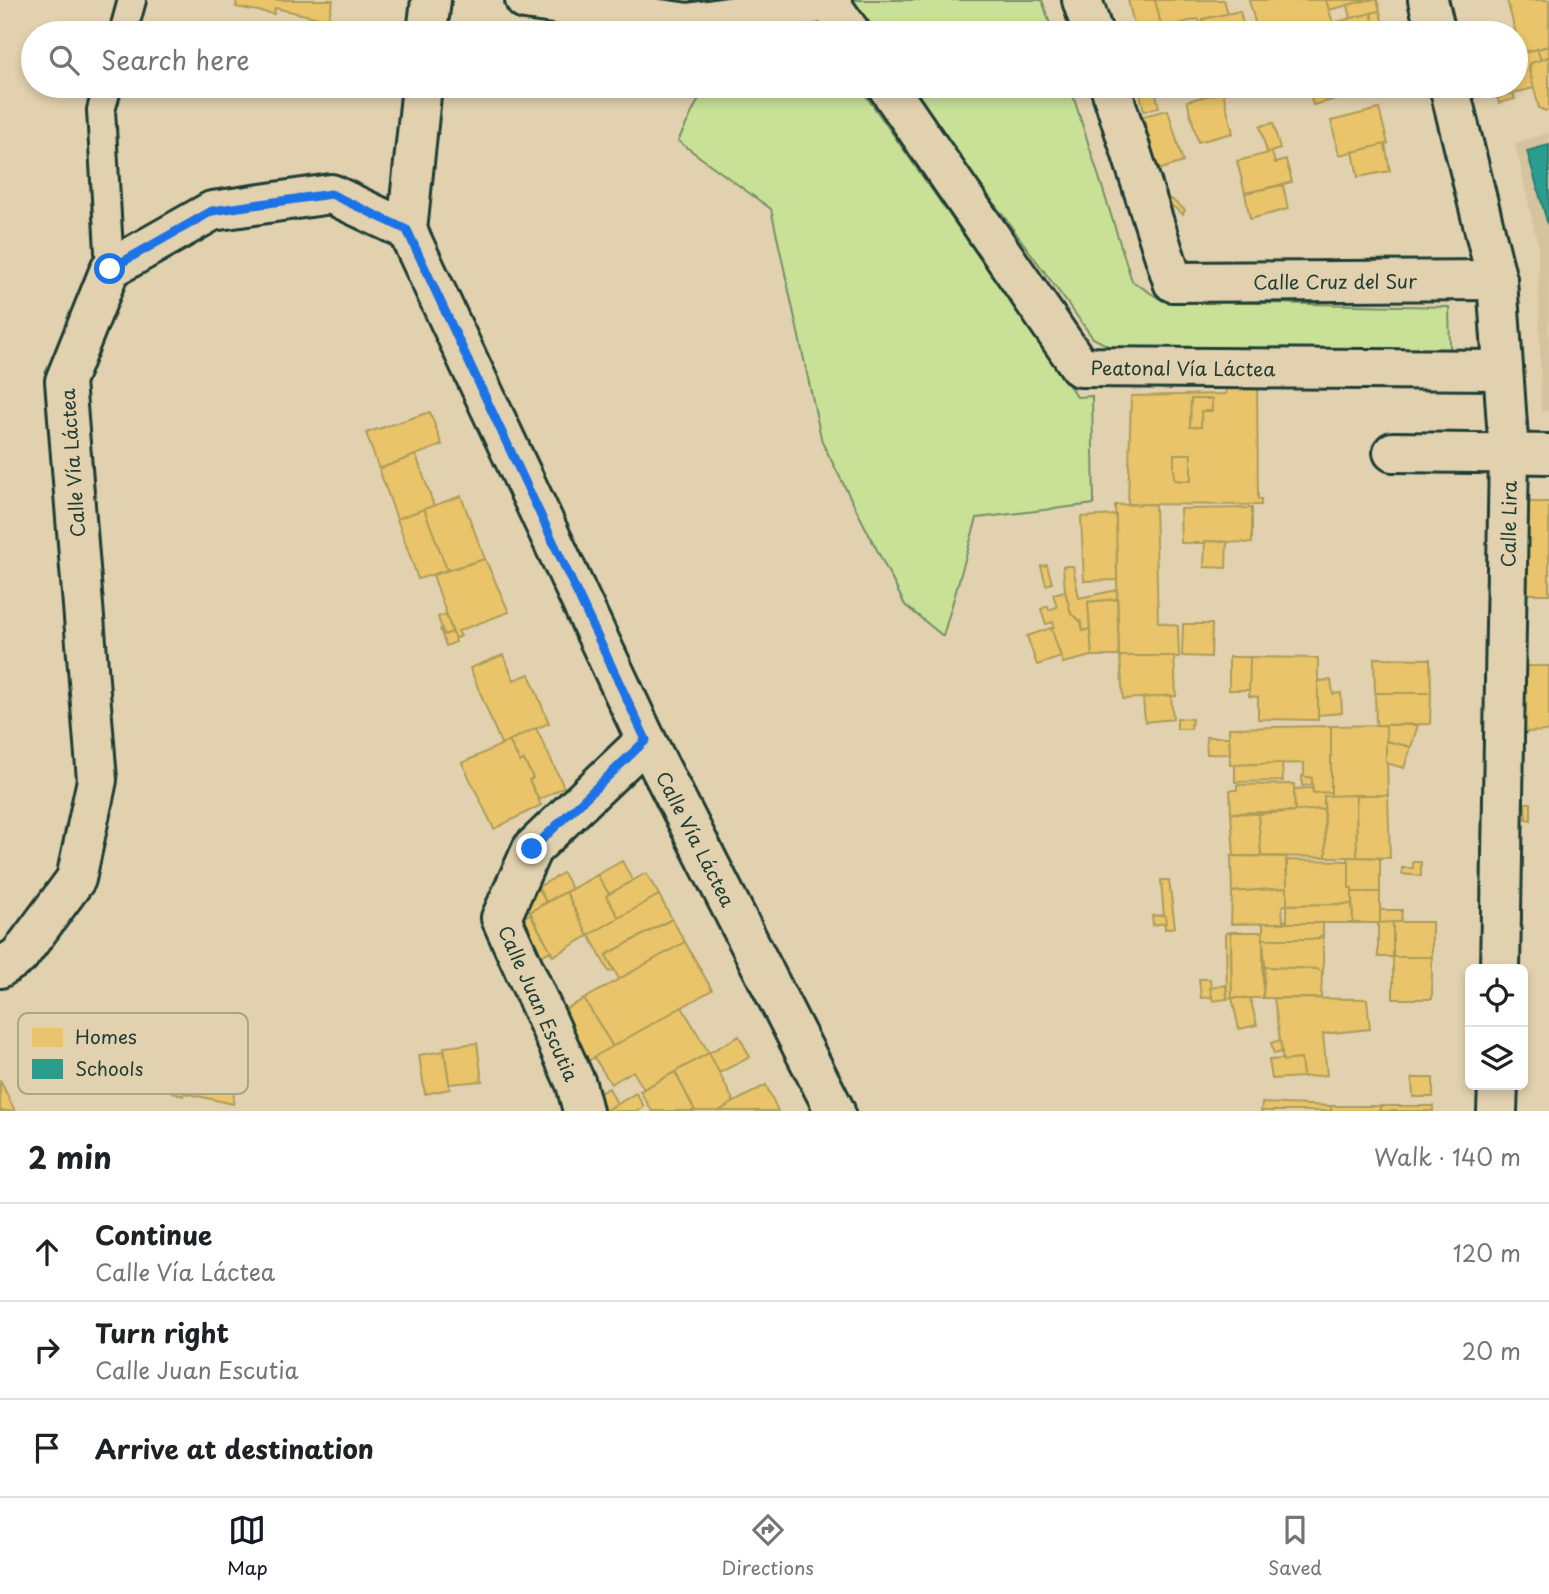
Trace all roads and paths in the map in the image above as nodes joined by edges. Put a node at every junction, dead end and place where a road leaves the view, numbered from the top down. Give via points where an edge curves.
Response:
1 (132, 0) edge
2 (431, 0) edge
3 (525, 0) edge
4 (1082, 0) edge
5 (1428, 0) edge
6 (126, 21) edge
7 (428, 21) edge
8 (674, 21) edge
9 (701, 21) edge
10 (842, 21) edge
11 (1089, 21) edge
12 (1433, 21) edge
13 (104, 98) edge
14 (421, 98) edge
15 (895, 98) edge
16 (1114, 98) edge
17 (1452, 98) edge
18 (407, 230) junction
19 (110, 269) junction
20 (1497, 280) junction
21 (1501, 370) junction
22 (1393, 452) dead end
23 (1509, 454) junction
24 (1549, 454) edge
25 (646, 740) junction
26 (1500, 964) edge
27 (0, 968) edge
28 (1498, 1090) edge
29 (583, 1111) edge
30 (835, 1111) edge
31 (1497, 1111) edge

1 - 6 lane
2 - 7 street
3 - 8 street
4 - 11 street
5 - 12 street
9 - 10 street via 829,2
13 - 19 lane via 101,110
14 - 18 street
15 - 21 street, Peatonal Vía Láctea via 1080,367
16 - 20 street, Calle Cruz del Sur via 1173,282
17 - 20 street, Calle Lira
18 - 19 street via 331,194 212,211
18 - 25 street, Calle Vía Láctea
19 - 27 street, Calle Vía Láctea via 65,382 97,780 76,879 19,956
20 - 21 street, Calle Lira
21 - 23 street, Calle Lira
22 - 23 street
23 - 24 street
23 - 26 street, Calle Lira
25 - 29 street, Calle Juan Escutia via 532,849 501,918 576,1084
25 - 30 street, Calle Vía Láctea
28 - 31 street

